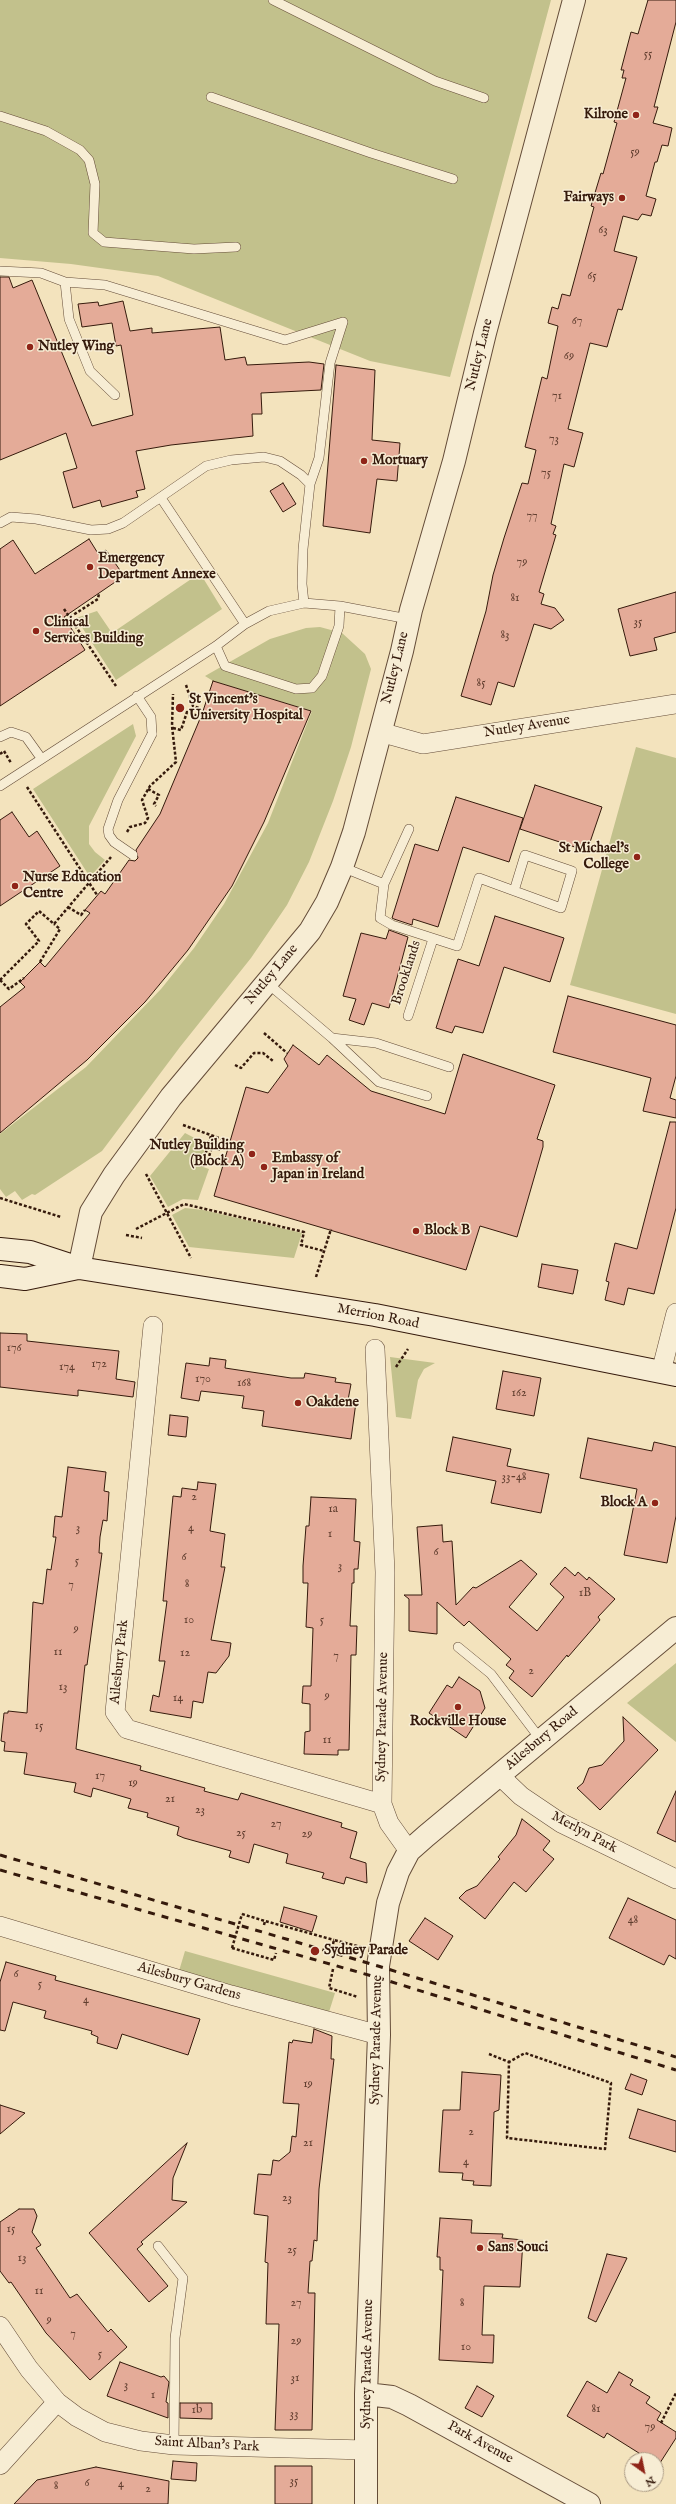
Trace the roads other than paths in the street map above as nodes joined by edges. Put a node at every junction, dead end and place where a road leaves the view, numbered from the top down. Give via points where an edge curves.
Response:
1 (273, 0) edge
2 (574, 0) edge
3 (211, 97) dead end
4 (484, 98) dead end
5 (0, 116) edge
6 (453, 179) dead end
7 (236, 247) dead end
8 (0, 271) edge
9 (65, 282) junction
10 (114, 395) dead end
11 (310, 484) junction
12 (161, 498) junction
13 (0, 523) edge
14 (304, 604) junction
15 (340, 606) junction
16 (408, 619) junction
17 (245, 624) junction
18 (216, 646) junction
19 (137, 696) junction
20 (676, 704) edge
21 (380, 732) junction
22 (0, 737) edge
23 (41, 758) junction
24 (0, 786) edge
25 (408, 828) dead end
26 (133, 855) dead end
27 (342, 867) junction
28 (384, 884) junction
29 (514, 891) junction
30 (433, 939) junction
31 (266, 982) junction
32 (408, 1016) dead end
33 (332, 1038) junction
34 (449, 1068) dead end
35 (426, 1096) dead end
36 (0, 1249) edge
37 (79, 1268) junction
38 (0, 1276) edge
39 (676, 1313) edge
40 (153, 1326) dead end
41 (375, 1349) dead end
42 (668, 1374) edge
43 (676, 1628) edge
44 (458, 1647) dead end
45 (541, 1740) junction
46 (498, 1775) junction
47 (382, 1804) junction
48 (409, 1851) junction
49 (676, 1879) edge
50 (0, 1926) edge
51 (379, 2035) junction
52 (158, 2246) dead end
53 (0, 2326) edge
54 (366, 2394) junction
55 (57, 2402) junction
56 (174, 2445) junction
57 (366, 2450) junction
58 (0, 2465) edge
59 (366, 2504) edge
60 (589, 2504) edge

1 - 4 lane via 435,81
2 - 16 street, Nutley Lane via 485,333 454,460
3 - 6 lane
5 - 7 lane via 46,131 80,150 89,160 95,184 94,233 104,242 194,249
8 - 9 lane via 40,273
9 - 10 lane via 69,319 90,371
9 - 11 lane via 106,285 285,340 343,322 330,363 319,458
11 - 12 lane via 302,475 280,461 264,457 246,458 206,466
11 - 14 lane via 303,549
12 - 13 lane via 108,530 91,530 36,519 11,517
12 - 17 lane via 180,534
14 - 15 lane
14 - 17 lane via 269,611
15 - 16 lane
15 - 18 lane via 338,626 322,676 312,688 296,688 225,666
16 - 21 street, Nutley Lane
17 - 18 lane
18 - 19 lane
19 - 23 lane
19 - 26 lane, bridge via 151,717 152,734 118,800 108,829 109,836 114,842
20 - 21 street, Nutley Avenue via 423,744
21 - 27 street, Nutley Lane via 354,832
22 - 23 lane via 11,732 26,737
23 - 24 lane
25 - 28 lane
27 - 28 lane
27 - 31 street, Nutley Lane via 327,902 310,931
28 - 30 lane, Brooklands via 380,918 392,925
29 - 29 lane, Brooklands via 525,855 572,871 561,908
29 - 30 lane, Brooklands via 478,878 458,946
30 - 32 lane, Brooklands
31 - 33 lane
31 - 37 street, Nutley Lane via 171,1097 114,1175 92,1212
33 - 34 lane via 376,1043
33 - 35 lane via 379,1082
36 - 37 street, Merrion Road via 30,1252
37 - 38 street, Merrion Road via 25,1279
37 - 42 street, Merrion Road via 375,1315
39 - 42 street
40 - 47 street, Ailesbury Park via 115,1712 127,1729
41 - 47 street, Sydney Parade Avenue via 385,1572
43 - 45 street, Ailesbury Road
44 - 45 lane via 491,1674
45 - 46 street, Ailesbury Road
46 - 48 street, Ailesbury Road
46 - 49 street, Merlyn Park via 521,1796 561,1823
47 - 48 street, Sydney Parade Avenue via 389,1823
48 - 51 street, Sydney Parade Avenue via 398,1872 388,1903 378,1966
50 - 51 street, Ailesbury Gardens via 231,1995
51 - 54 street, Sydney Parade Avenue
52 - 56 lane via 183,2278 175,2338
53 - 55 street, Saint Alban's Park via 29,2369
54 - 57 street, Sydney Parade Avenue
54 - 60 street, Park Avenue via 392,2397 409,2405
55 - 56 street, Saint Alban's Park via 104,2432 141,2441
55 - 58 street
56 - 57 street, Saint Alban's Park
57 - 59 street, Sydney Parade Avenue

